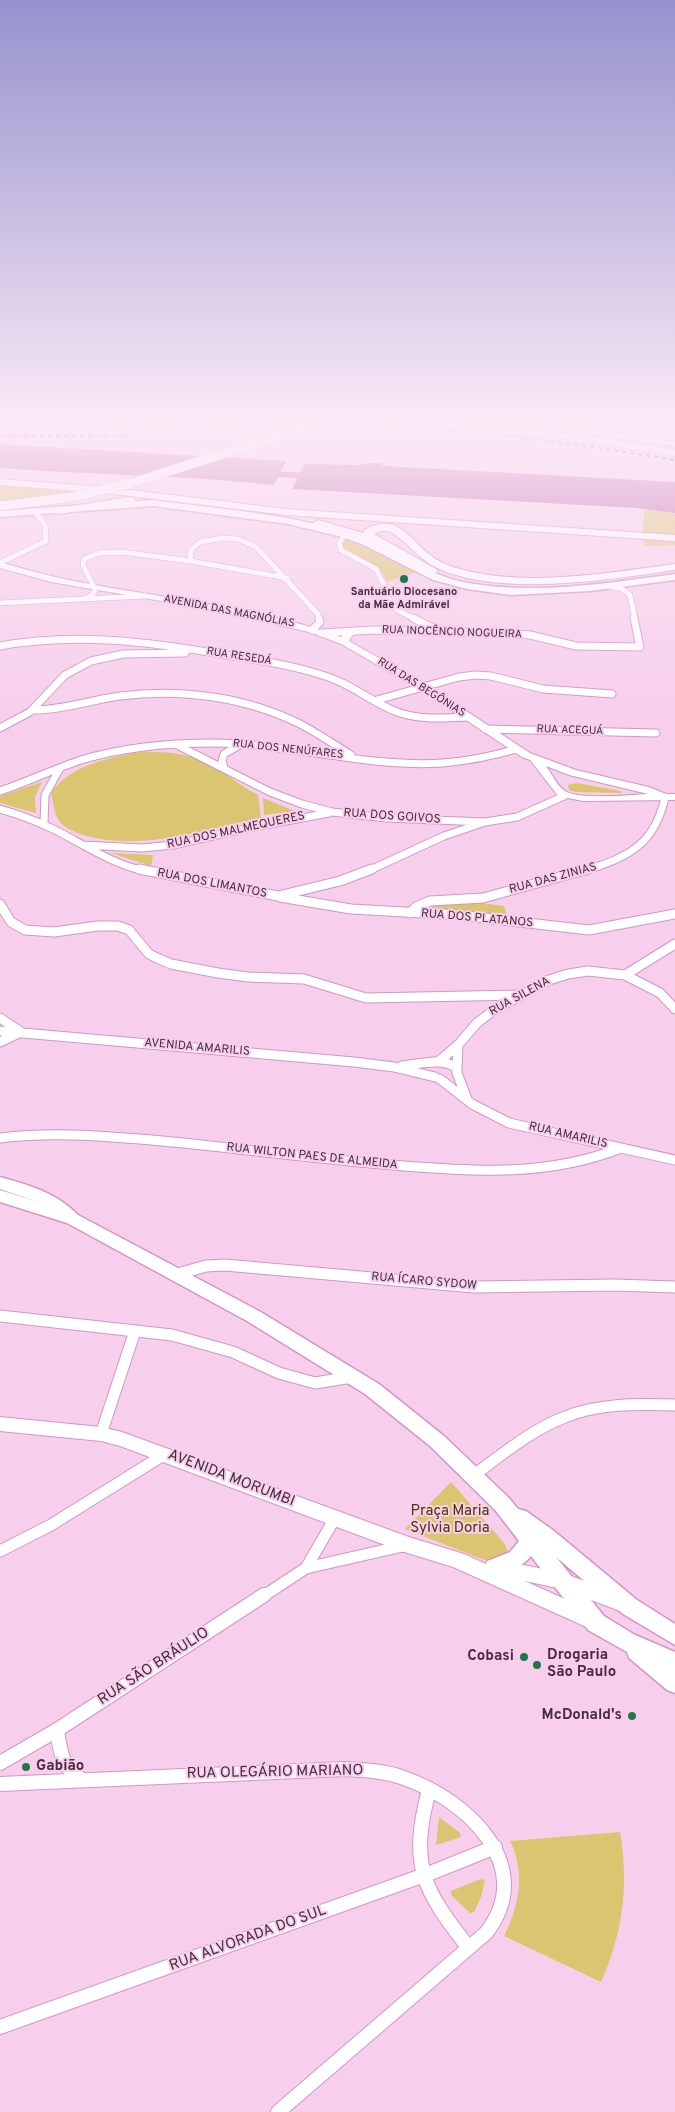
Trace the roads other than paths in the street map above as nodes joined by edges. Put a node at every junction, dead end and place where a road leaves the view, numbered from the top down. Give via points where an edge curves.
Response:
1 (42, 519) edge
2 (270, 519) edge
3 (299, 519) edge
4 (372, 519) edge
5 (345, 535) junction
6 (675, 540) edge
7 (376, 541) junction
8 (190, 561) junction
9 (426, 563) joint
10 (0, 564) edge
11 (441, 567) junction
12 (675, 567) edge
13 (89, 576) junction
14 (675, 577) edge
15 (287, 578) junction
16 (653, 580) junction
17 (64, 581) junction
18 (95, 586) junction
19 (467, 586) junction
20 (608, 586) junction
21 (146, 596) junction
22 (85, 598) junction
23 (0, 604) edge
24 (355, 630) junction
25 (316, 631) junction
26 (440, 632) junction
27 (344, 642) junction
28 (641, 645) joint
29 (0, 646) edge
30 (215, 653) junction
31 (423, 687) junction
32 (612, 694) dead end
33 (376, 700) junction
34 (34, 710) junction
35 (468, 717) junction
36 (0, 728) edge
37 (485, 728) junction
38 (656, 733) dead end
39 (178, 745) junction
40 (240, 745) junction
41 (521, 752) junction
42 (353, 756) junction
43 (60, 768) junction
44 (224, 768) junction
45 (573, 773) junction
46 (553, 783) junction
47 (0, 791) edge
48 (644, 794) junction
49 (564, 796) junction
50 (670, 797) edge
51 (0, 809) edge
52 (332, 812) junction
53 (485, 822) junction
54 (44, 823) junction
55 (80, 844) junction
56 (278, 896) junction
57 (0, 904) edge
58 (410, 913) junction
59 (675, 914) edge
60 (675, 944) edge
61 (624, 975) junction
62 (521, 995) junction
63 (470, 997) junction
64 (675, 1009) edge
65 (494, 1010) junction
66 (0, 1018) edge
67 (0, 1031) edge
68 (21, 1032) junction
69 (0, 1042) edge
70 (458, 1045) junction
71 (437, 1062) junction
72 (394, 1067) junction
73 (457, 1071) junction
74 (438, 1078) junction
75 (467, 1099) junction
76 (0, 1138) edge
77 (621, 1148) junction
78 (675, 1160) edge
79 (0, 1183) edge
80 (0, 1196) edge
81 (73, 1219) junction
82 (174, 1275) junction
83 (675, 1287) edge
84 (0, 1316) edge
85 (135, 1331) junction
86 (354, 1377) junction
87 (675, 1405) edge
88 (0, 1424) edge
89 (101, 1434) junction
90 (165, 1454) junction
91 (474, 1475) junction
92 (504, 1506) junction
93 (335, 1518) junction
94 (531, 1540) junction
95 (408, 1545) junction
96 (0, 1551) edge
97 (457, 1560) junction
98 (495, 1567) junction
99 (306, 1568) junction
100 (562, 1581) junction
101 (630, 1607) junction
102 (596, 1622) junction
103 (675, 1635) edge
104 (627, 1642) junction
105 (675, 1662) edge
106 (675, 1683) edge
107 (57, 1730) junction
108 (0, 1763) edge
109 (81, 1779) junction
110 (0, 1784) edge
111 (429, 1790) junction
112 (495, 1847) junction
113 (423, 1876) junction
114 (468, 1948) junction
115 (0, 2027) edge
116 (278, 2112) edge

1 - 10 street via 47,532 46,541
2 - 5 main road
3 - 7 highway via 344,529
4 - 6 highway
5 - 19 main road via 436,578
5 - 26 street via 339,543 341,550 376,569 391,604
7 - 11 highway via 368,532 394,528
7 - 19 highway
8 - 13 street via 104,552 84,559
8 - 15 street
8 - 15 street via 191,550 200,542 238,539 256,547
9 - 11 highway
9 - 16 main road via 470,580 522,586
10 - 17 main road, AVENIDA DAS MAGNÓLIAS via 34,576
11 - 12 highway via 515,580 560,581
13 - 17 main road
13 - 18 street
14 - 16 main road
15 - 25 street via 320,618
16 - 20 main road
17 - 18 main road, AVENIDA DAS MAGNÓLIAS
18 - 21 main road, AVENIDA DAS MAGNÓLIAS
18 - 22 street via 93,594
19 - 20 main road via 525,592
20 - 28 street via 622,589 630,595
21 - 22 street, AVENIDA DAS MAGNÓLIAS
21 - 25 main road, AVENIDA DAS MAGNÓLIAS via 208,606
22 - 23 street, AVENIDA DAS MAGNÓLIAS
24 - 25 street, RUA INOCÊNCIO NOGUEIRA
24 - 26 street, RUA INOCÊNCIO NOGUEIRA
24 - 27 main road via 349,632
25 - 27 main road, RUA DAS BEGÔNIAS
26 - 28 street, RUA INOCÊNCIO NOGUEIRA via 530,635 576,646 638,648
27 - 31 main road, RUA DAS BEGÔNIAS
29 - 30 street, RUA RESEDÁ via 31,640 97,638
30 - 33 street, RUA RESEDÁ via 312,672 341,681
30 - 34 street via 148,652 95,660 67,673
31 - 32 street via 476,675 534,687
31 - 33 street
31 - 35 main road, RUA DAS BEGÔNIAS
33 - 35 street, RUA RESEDÁ via 414,716
34 - 36 street
34 - 42 street via 47,711 123,696 200,696 245,704 282,716
35 - 37 main road, RUA DAS BEGÔNIAS
37 - 38 street, RUA ACEGUÁ
37 - 41 main road, RUA DAS BEGÔNIAS
39 - 40 street, RUA DOS NENÚFARES
39 - 43 street, RUA DOS NENÚFARES via 93,756
39 - 44 street, RUA DOS GOIVOS
40 - 42 street, RUA DOS NENÚFARES
40 - 44 street via 224,754
41 - 42 street, RUA DOS NENÚFARES via 441,765
41 - 45 main road, RUA DAS BEGÔNIAS
41 - 46 main road, RUA DAS BEGÔNIAS via 541,766
43 - 47 street, RUA DOS NENÚFARES
43 - 54 street via 43,798
44 - 52 street, RUA DOS GOIVOS via 270,792
45 - 46 main road
45 - 48 main road, RUA DAS BEGÔNIAS
46 - 49 main road, RUA DAS BEGÔNIAS
48 - 49 main road
48 - 50 main road
49 - 53 street, RUA DOS GOIVOS via 517,816
50 - 58 street, RUA DAS ZINIAS via 660,821 648,838 624,856 600,867 487,897 456,902 426,901 415,906
51 - 54 street, RUA DOS LIMANTOS
52 - 53 street, RUA DOS GOIVOS
52 - 55 street, RUA DOS MALMEQUERES via 166,846 142,848
53 - 56 street, RUA DOS LIMANTOS via 444,836 340,882
54 - 55 street, RUA DOS LIMANTOS
55 - 56 street, RUA DOS LIMANTOS via 131,868
56 - 58 street, RUA DOS PLATANOS via 351,909
57 - 63 street via 11,922 25,930 54,932 118,926 128,930 149,954 172,964 248,977 304,979 366,998
58 - 59 street, RUA DOS PLATANOS via 458,915 589,930 611,928 644,917
60 - 61 street
61 - 62 street, RUA SILENA via 568,974
61 - 64 street via 660,993
62 - 63 street
62 - 65 street, RUA SILENA
63 - 65 street via 484,1000
65 - 70 street, RUA SILENA via 477,1023
66 - 68 street
67 - 68 street, AVENIDA AMARILIS
68 - 69 street
68 - 72 street, AVENIDA AMARILIS
70 - 71 street, RUA SILENA
70 - 73 street
71 - 72 street, AVENIDA AMARILIS
71 - 73 street via 447,1062
71 - 74 street via 430,1070
72 - 74 street, AVENIDA AMARILIS
73 - 74 street via 449,1078
73 - 75 street
74 - 75 street, RUA AMARILIS
75 - 77 street, RUA AMARILIS via 489,1115 509,1123
76 - 77 street, RUA WILTON PAES DE ALMEIDA via 29,1134 87,1134 459,1170 550,1168 583,1163
77 - 78 street, RUA AMARILIS
79 - 81 main road via 39,1195 55,1203
80 - 81 main road
81 - 82 main road
82 - 83 street, RUA ÍCARO SYDOW via 206,1266 225,1265 474,1287
82 - 86 main road via 253,1316
84 - 85 street
85 - 86 street via 209,1344 301,1380 329,1382
85 - 89 street
86 - 91 main road via 423,1430
87 - 91 street via 578,1412 534,1433
88 - 89 main road, AVENIDA MORUMBI
89 - 90 main road, AVENIDA MORUMBI
90 - 93 main road, AVENIDA MORUMBI
90 - 96 street via 51,1525
91 - 92 main road
92 - 94 main road
92 - 101 main road via 547,1537
93 - 95 main road, AVENIDA MORUMBI
93 - 99 street, RUA SÃO BRÁULIO
94 - 98 main road via 517,1558
94 - 100 main road
95 - 97 main road, AVENIDA MORUMBI
95 - 99 street, RUA SÃO BRÁULIO
97 - 98 main road, AVENIDA MORUMBI
97 - 102 main road, AVENIDA MORUMBI
98 - 100 main road, AVENIDA MORUMBI
99 - 107 street, RUA SÃO BRÁULIO
100 - 101 main road, AVENIDA MORUMBI
100 - 102 main road
101 - 103 main road, AVENIDA MORUMBI
102 - 104 main road, AVENIDA MORUMBI
104 - 105 main road, AVENIDA MORUMBI
104 - 106 main road
107 - 108 street, RUA SÃO BRÁULIO
107 - 109 street via 62,1760 72,1775
109 - 110 street, RUA OLEGÁRIO MARIANO
109 - 111 street, RUA OLEGÁRIO MARIANO via 344,1769 388,1773
111 - 112 street, RUA OLEGÁRIO MARIANO via 466,1812
111 - 113 street via 422,1814 419,1853
112 - 113 street, RUA ALVORADA DO SUL
112 - 114 street, RUA OLEGÁRIO MARIANO via 505,1886 503,1903 497,1919
113 - 114 street via 431,1896
113 - 115 street, RUA ALVORADA DO SUL
114 - 116 street, RUA OLEGÁRIO MARIANO

